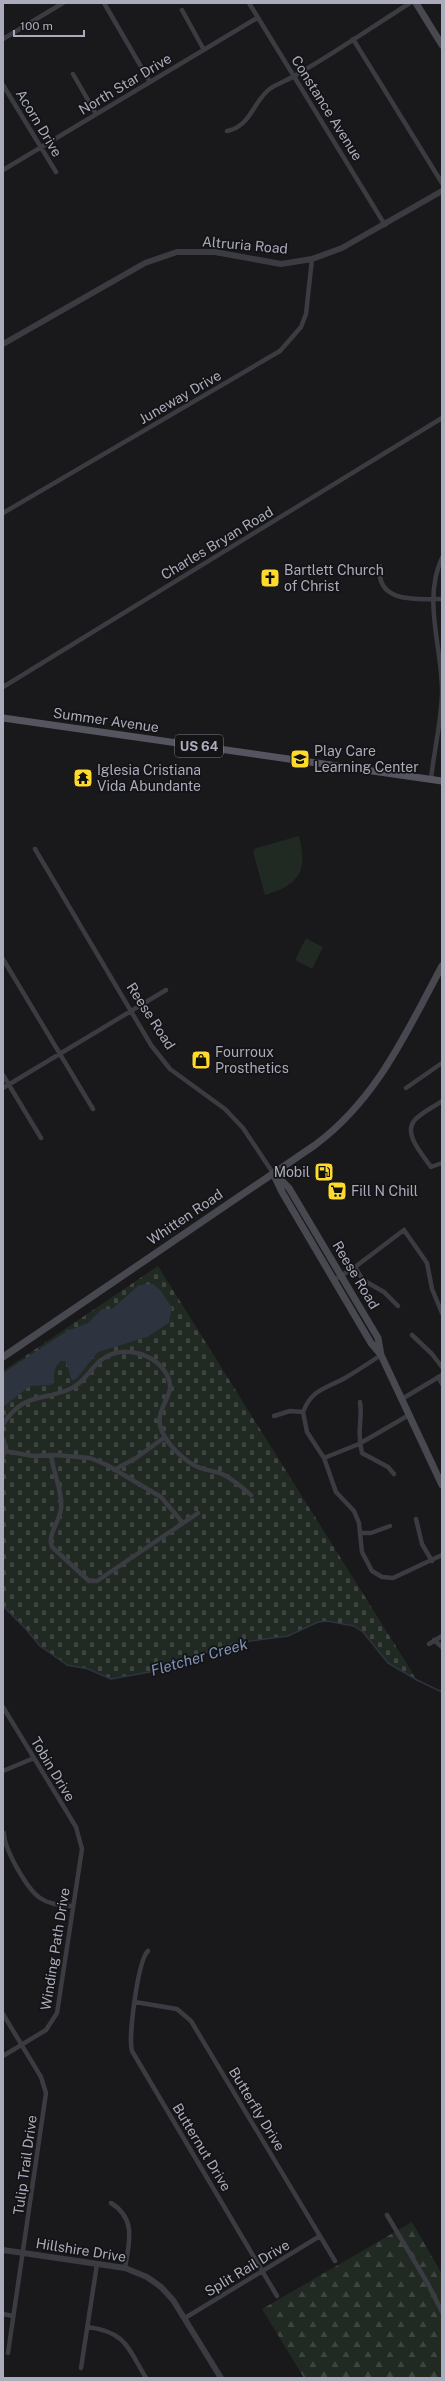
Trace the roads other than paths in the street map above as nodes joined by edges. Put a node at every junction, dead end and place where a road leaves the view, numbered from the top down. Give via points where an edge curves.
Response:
1 (63, 3) edge
2 (104, 3) edge
3 (249, 3) edge
4 (410, 3) edge
5 (416, 3) edge
6 (182, 10) dead end
7 (257, 18) junction
8 (3, 38) edge
9 (353, 39) junction
10 (442, 45) edge
11 (204, 50) junction
12 (73, 74) dead end
13 (295, 76) junction
14 (150, 82) junction
15 (3, 85) edge
16 (96, 114) junction
17 (227, 131) dead end
18 (40, 148) junction
19 (3, 170) edge
20 (56, 172) dead end
21 (442, 183) edge
22 (442, 191) edge
23 (385, 225) junction
24 (312, 258) junction
25 (3, 344) edge
26 (442, 418) edge
27 (3, 513) edge
28 (442, 558) edge
29 (380, 566) dead end
30 (433, 599) junction
31 (442, 599) edge
32 (440, 652) edge
33 (3, 687) edge
34 (3, 718) edge
35 (431, 780) junction
36 (442, 781) edge
37 (36, 849) dead end
38 (3, 959) edge
39 (442, 966) edge
40 (166, 990) dead end
41 (130, 1012) junction
42 (59, 1053) junction
43 (442, 1063) edge
44 (3, 1075) edge
45 (9, 1084) junction
46 (3, 1088) edge
47 (406, 1088) dead end
48 (442, 1101) edge
49 (93, 1109) dead end
50 (41, 1138) dead end
51 (442, 1163) edge
52 (273, 1173) junction
53 (355, 1268) junction
54 (341, 1275) junction
55 (334, 1280) junction
56 (398, 1306) dead end
57 (442, 1313) edge
58 (412, 1335) dead end
59 (381, 1355) junction
60 (3, 1357) edge
61 (442, 1367) edge
62 (440, 1376) edge
63 (442, 1384) edge
64 (402, 1399) junction
65 (360, 1402) dead end
66 (303, 1412) junction
67 (409, 1415) junction
68 (274, 1416) dead end
69 (3, 1424) edge
70 (164, 1437) junction
71 (3, 1439) edge
72 (360, 1444) junction
73 (6, 1451) junction
74 (51, 1455) junction
75 (3, 1456) edge
76 (324, 1458) junction
77 (114, 1470) junction
78 (394, 1474) dead end
79 (442, 1485) edge
80 (251, 1495) dead end
81 (198, 1513) dead end
82 (416, 1519) dead end
83 (183, 1523) junction
84 (390, 1526) dead end
85 (360, 1533) junction
86 (442, 1555) edge
87 (432, 1562) junction
88 (442, 1636) edge
89 (434, 1640) junction
90 (429, 1644) dead end
91 (442, 1647) edge
92 (3, 1707) edge
93 (34, 1758) junction
94 (3, 1771) edge
95 (4, 1833) edge
96 (82, 1843) joint
97 (74, 1906) junction
98 (148, 1951) dead end
99 (135, 2002) junction
100 (3, 2014) edge
101 (21, 2044) junction
102 (3, 2056) edge
103 (111, 2203) dead end
104 (387, 2215) dead end
105 (320, 2236) junction
106 (3, 2250) edge
107 (23, 2252) junction
108 (335, 2261) dead end
109 (96, 2264) junction
110 (125, 2268) junction
111 (263, 2270) junction
112 (277, 2296) dead end
113 (442, 2312) edge
114 (3, 2314) edge
115 (13, 2316) junction
116 (185, 2318) junction
117 (88, 2326) junction
118 (8, 2353) dead end
119 (81, 2368) dead end
120 (146, 2378) edge
121 (220, 2378) edge

1 - 8 street
2 - 14 street
3 - 7 street, Constance Avenue
4 - 9 street
5 - 10 main road
6 - 11 street
7 - 11 street, North Star Drive
7 - 13 street, Constance Avenue
9 - 13 street
9 - 21 street
11 - 14 street, North Star Drive
12 - 16 street
13 - 17 street via 259,98 250,117
13 - 23 street, Constance Avenue
14 - 16 street, North Star Drive
15 - 18 street, Acorn Drive
16 - 18 street, North Star Drive
18 - 19 street, North Star Drive
18 - 20 street, Acorn Drive
22 - 23 street, Altruria Road
23 - 24 street, Altruria Road via 342,248
24 - 25 street, Altruria Road via 282,264 215,252 177,252 145,263
24 - 27 street, Juneway Drive via 306,314 301,327 280,352
26 - 33 street, Charles Bryan Road
28 - 30 street via 436,574
29 - 30 street via 379,575 396,596 406,600
30 - 31 street
30 - 32 street
32 - 35 street via 442,695
34 - 35 main road, Summer Avenue / US 64
35 - 36 main road, Summer Avenue / US 64
37 - 41 street, Reese Road
38 - 42 street
39 - 52 main road, Whitten Road via 392,1060 373,1088 346,1120
40 - 41 street
41 - 42 street
41 - 52 street, Reese Road via 170,1069 225,1109 243,1128
42 - 45 street
42 - 49 street
43 - 47 street
44 - 45 street
45 - 46 street
45 - 50 street
48 - 51 street via 414,1120 411,1127 412,1140 432,1167
52 - 54 main road, Reese Road via 289,1188
52 - 55 main road, Reese Road
52 - 60 main road, Whitten Road
53 - 54 street
53 - 56 street via 364,1280 384,1292
53 - 57 street via 404,1230 427,1263 432,1289
54 - 55 street
54 - 59 main road, Reese Road via 378,1338
55 - 59 main road, Reese Road via 371,1343
58 - 61 street
59 - 64 main road, Reese Road
59 - 66 street via 316,1392
62 - 63 street
62 - 64 street
64 - 67 main road, Reese Road
65 - 72 street
66 - 68 street via 290,1411
66 - 76 street via 307,1432
67 - 72 street
67 - 79 main road, Reese Road
69 - 70 street via 28,1400 71,1388 84,1379 103,1359 133,1352 146,1356 158,1364 168,1377 169,1392 160,1408 159,1417
70 - 77 street via 136,1458
70 - 80 street via 198,1467 224,1475
71 - 73 street
72 - 76 street
72 - 78 street via 362,1453 388,1467
73 - 74 street via 33,1456
73 - 75 street
74 - 77 street via 90,1458
74 - 83 street via 62,1501 58,1523 51,1534 50,1542 52,1547 89,1581 97,1581
76 - 85 street via 336,1492 354,1511
77 - 83 street via 161,1497
81 - 83 street
82 - 87 street via 422,1544
84 - 85 street via 371,1533
85 - 87 street via 362,1552 372,1571 382,1577 393,1578
86 - 87 street
88 - 89 street
89 - 90 street
89 - 91 street
92 - 93 street, Tobin Drive
93 - 94 street
93 - 96 street, Tobin Drive via 76,1827
95 - 97 street via 7,1848 34,1893 54,1904
96 - 97 street, Winding Path Drive
97 - 101 street, Winding Path Drive via 58,2013 46,2030
98 - 99 street, Butternut Drive via 142,1959
99 - 105 street, Butterfly Drive via 177,2010 191,2021
99 - 111 street, Butternut Drive via 130,2036 134,2055
100 - 101 street, Tulip Trail Drive
101 - 102 street, Winding Path Drive
101 - 107 street, Tulip Trail Drive via 41,2077 46,2093
103 - 110 street via 122,2212 129,2226 130,2237
104 - 113 street
105 - 108 street, Butterfly Drive
105 - 111 street, Split Rail Drive
106 - 107 street, Hillshire Drive
107 - 109 street, Hillshire Drive
107 - 115 street, Tulip Trail Drive
109 - 110 street, Hillshire Drive
109 - 117 street
110 - 116 street, Hillshire Drive via 147,2277 161,2287
111 - 112 street, Butternut Drive
111 - 116 street, Split Rail Drive
114 - 115 street
115 - 118 street, Tulip Trail Drive
116 - 121 street, Hillshire Drive
117 - 119 street
117 - 120 street via 110,2331 120,2338

